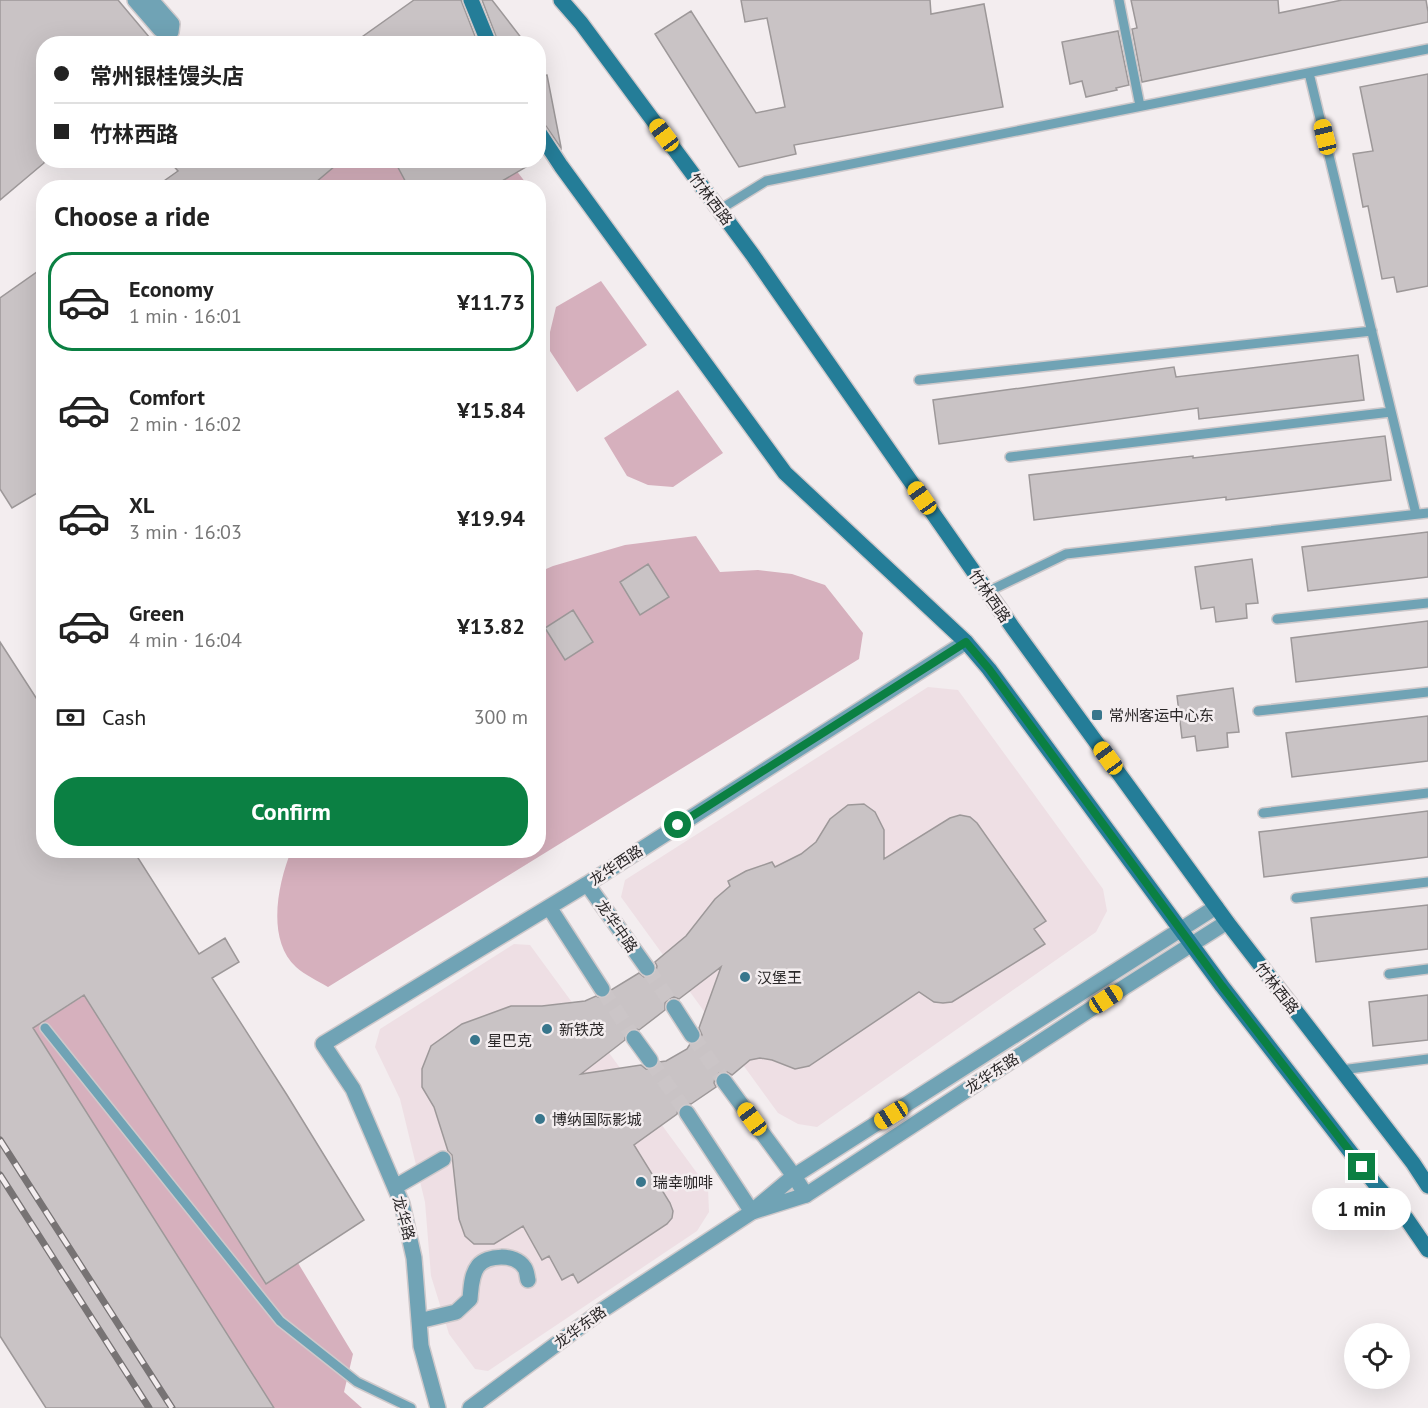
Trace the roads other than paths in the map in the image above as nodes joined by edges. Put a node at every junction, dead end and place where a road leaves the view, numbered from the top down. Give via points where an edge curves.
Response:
1 (135, 0) edge
2 (151, 0) edge
3 (471, 0) edge
4 (561, 0) edge
5 (1119, 0) edge
6 (486, 36) edge
7 (1428, 49) edge
8 (1310, 73) junction
9 (1140, 106) junction
10 (546, 143) edge
11 (719, 210) junction
12 (1372, 331) junction
13 (919, 380) dead end
14 (1391, 412) junction
15 (1010, 458) dead end
16 (1428, 513) edge
17 (1416, 514) junction
18 (987, 592) junction
19 (1428, 603) edge
20 (1277, 619) dead end
21 (966, 642) junction
22 (1428, 692) edge
23 (1258, 711) dead end
24 (1428, 793) edge
25 (1263, 813) dead end
26 (1428, 882) edge
27 (587, 884) junction
28 (1296, 898) dead end
29 (549, 907) junction
30 (1216, 907) junction
31 (1227, 922) junction
32 (1181, 931) junction
33 (1192, 945) junction
34 (647, 968) tunnel mouth
35 (1428, 969) edge
36 (1389, 974) dead end
37 (602, 989) tunnel mouth
38 (674, 1007) tunnel mouth
39 (45, 1028) dead end
40 (692, 1035) tunnel mouth
41 (634, 1038) tunnel mouth
42 (323, 1044) joint
43 (1428, 1059) edge
44 (650, 1060) tunnel mouth
45 (1341, 1070) junction
46 (724, 1081) tunnel mouth
47 (687, 1113) tunnel mouth
48 (443, 1159) dead end
49 (794, 1176) junction
50 (1428, 1186) edge
51 (395, 1187) junction
52 (806, 1195) junction
53 (752, 1212) junction
54 (1428, 1250) edge
55 (528, 1280) dead end
56 (419, 1321) junction
57 (411, 1408) edge
58 (438, 1408) edge
59 (470, 1408) edge

1 - 2 street via 160,29 171,32 172,24
3 - 6 main road
4 - 11 main road, 竹林西路
5 - 9 lane
7 - 8 lane
8 - 9 lane
8 - 12 lane
9 - 11 lane via 766,181
10 - 21 main road via 785,473
11 - 18 main road, 竹林西路
12 - 13 lane
12 - 14 lane
14 - 15 lane
14 - 17 lane
16 - 17 lane
17 - 18 lane via 1066,554
18 - 30 main road, 竹林西路
19 - 20 lane
21 - 27 street, 龙华西路
21 - 32 main road
22 - 23 lane
24 - 25 lane
26 - 28 lane
27 - 29 street, 龙华西路
27 - 34 street, 龙华中路
29 - 37 street
29 - 42 street, 龙华西路
30 - 31 main road, 竹林西路
30 - 32 street, 龙华东路
31 - 33 street, 龙华东路
31 - 45 main road, 竹林西路
32 - 33 main road
32 - 49 street, 龙华东路
33 - 52 street, 龙华东路
33 - 54 main road
35 - 36 lane
38 - 40 street
39 - 57 lane via 280,1321 357,1382
41 - 44 street
42 - 51 street, 龙华路 via 353,1089
43 - 45 lane
45 - 50 main road, 竹林西路
46 - 49 street
47 - 53 street
48 - 51 street
49 - 52 street
49 - 53 street, 龙华东路
51 - 56 street, 龙华路 via 414,1258
52 - 53 street, 龙华东路
53 - 59 street, 龙华东路 via 604,1309
55 - 56 street via 525,1267 513,1258 494,1257 478,1266 471,1282 470,1299 456,1312
56 - 58 street, 龙华路 via 421,1346

